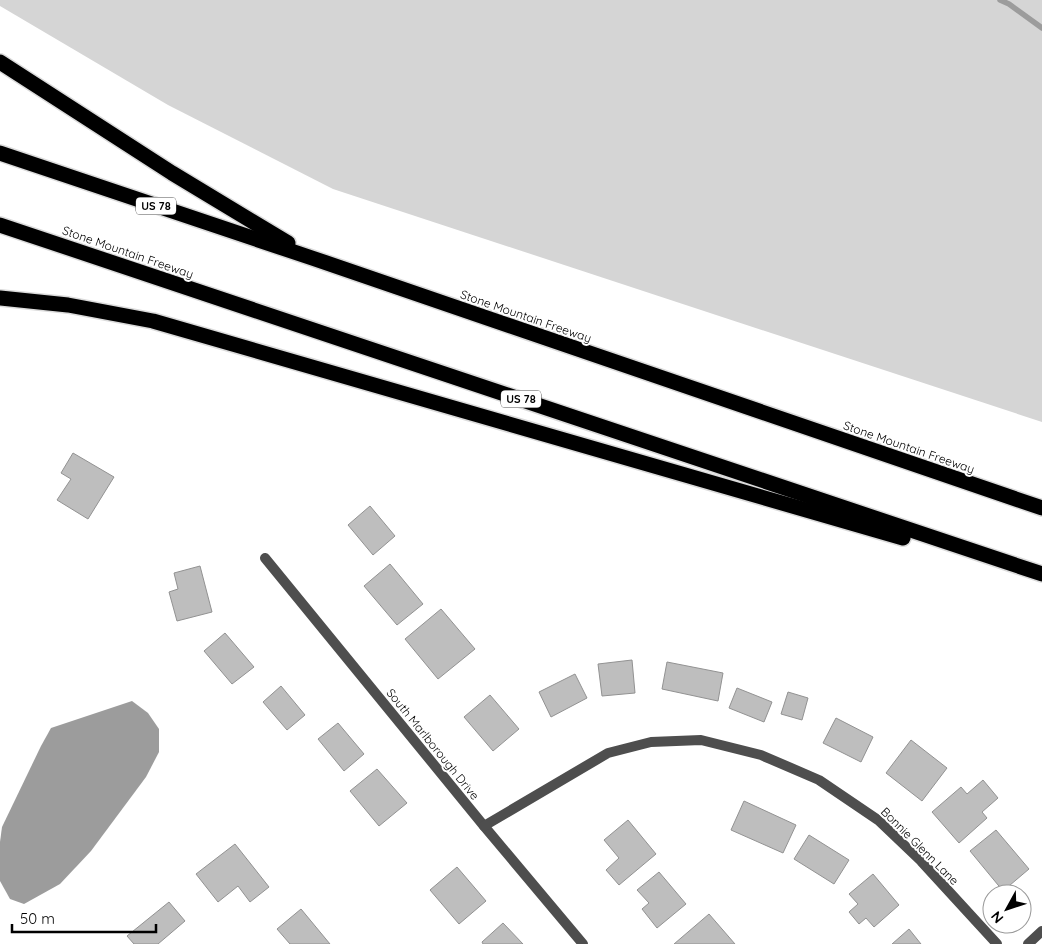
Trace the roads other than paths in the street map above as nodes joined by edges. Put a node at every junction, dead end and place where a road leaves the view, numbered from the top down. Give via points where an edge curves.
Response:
1 (0, 62) edge
2 (0, 153) edge
3 (0, 224) edge
4 (312, 258) junction
5 (0, 298) edge
6 (1042, 508) edge
7 (265, 558) dead end
8 (1042, 576) edge
9 (484, 826) junction
10 (1042, 931) edge
11 (583, 944) edge
12 (997, 944) edge
13 (1028, 944) edge

1 - 4 highway
2 - 4 highway, Stone Mountain Freeway / US 78
3 - 8 highway, Stone Mountain Freeway / US 78
4 - 6 highway, Stone Mountain Freeway / US 78
5 - 8 highway via 68,305 152,321
7 - 9 street, South Marlborough Drive
9 - 11 street, South Marlborough Drive
9 - 12 street, Bonnie Glenn Lane via 608,753 652,742 701,740 761,755 819,780 878,820 921,861
10 - 13 street

